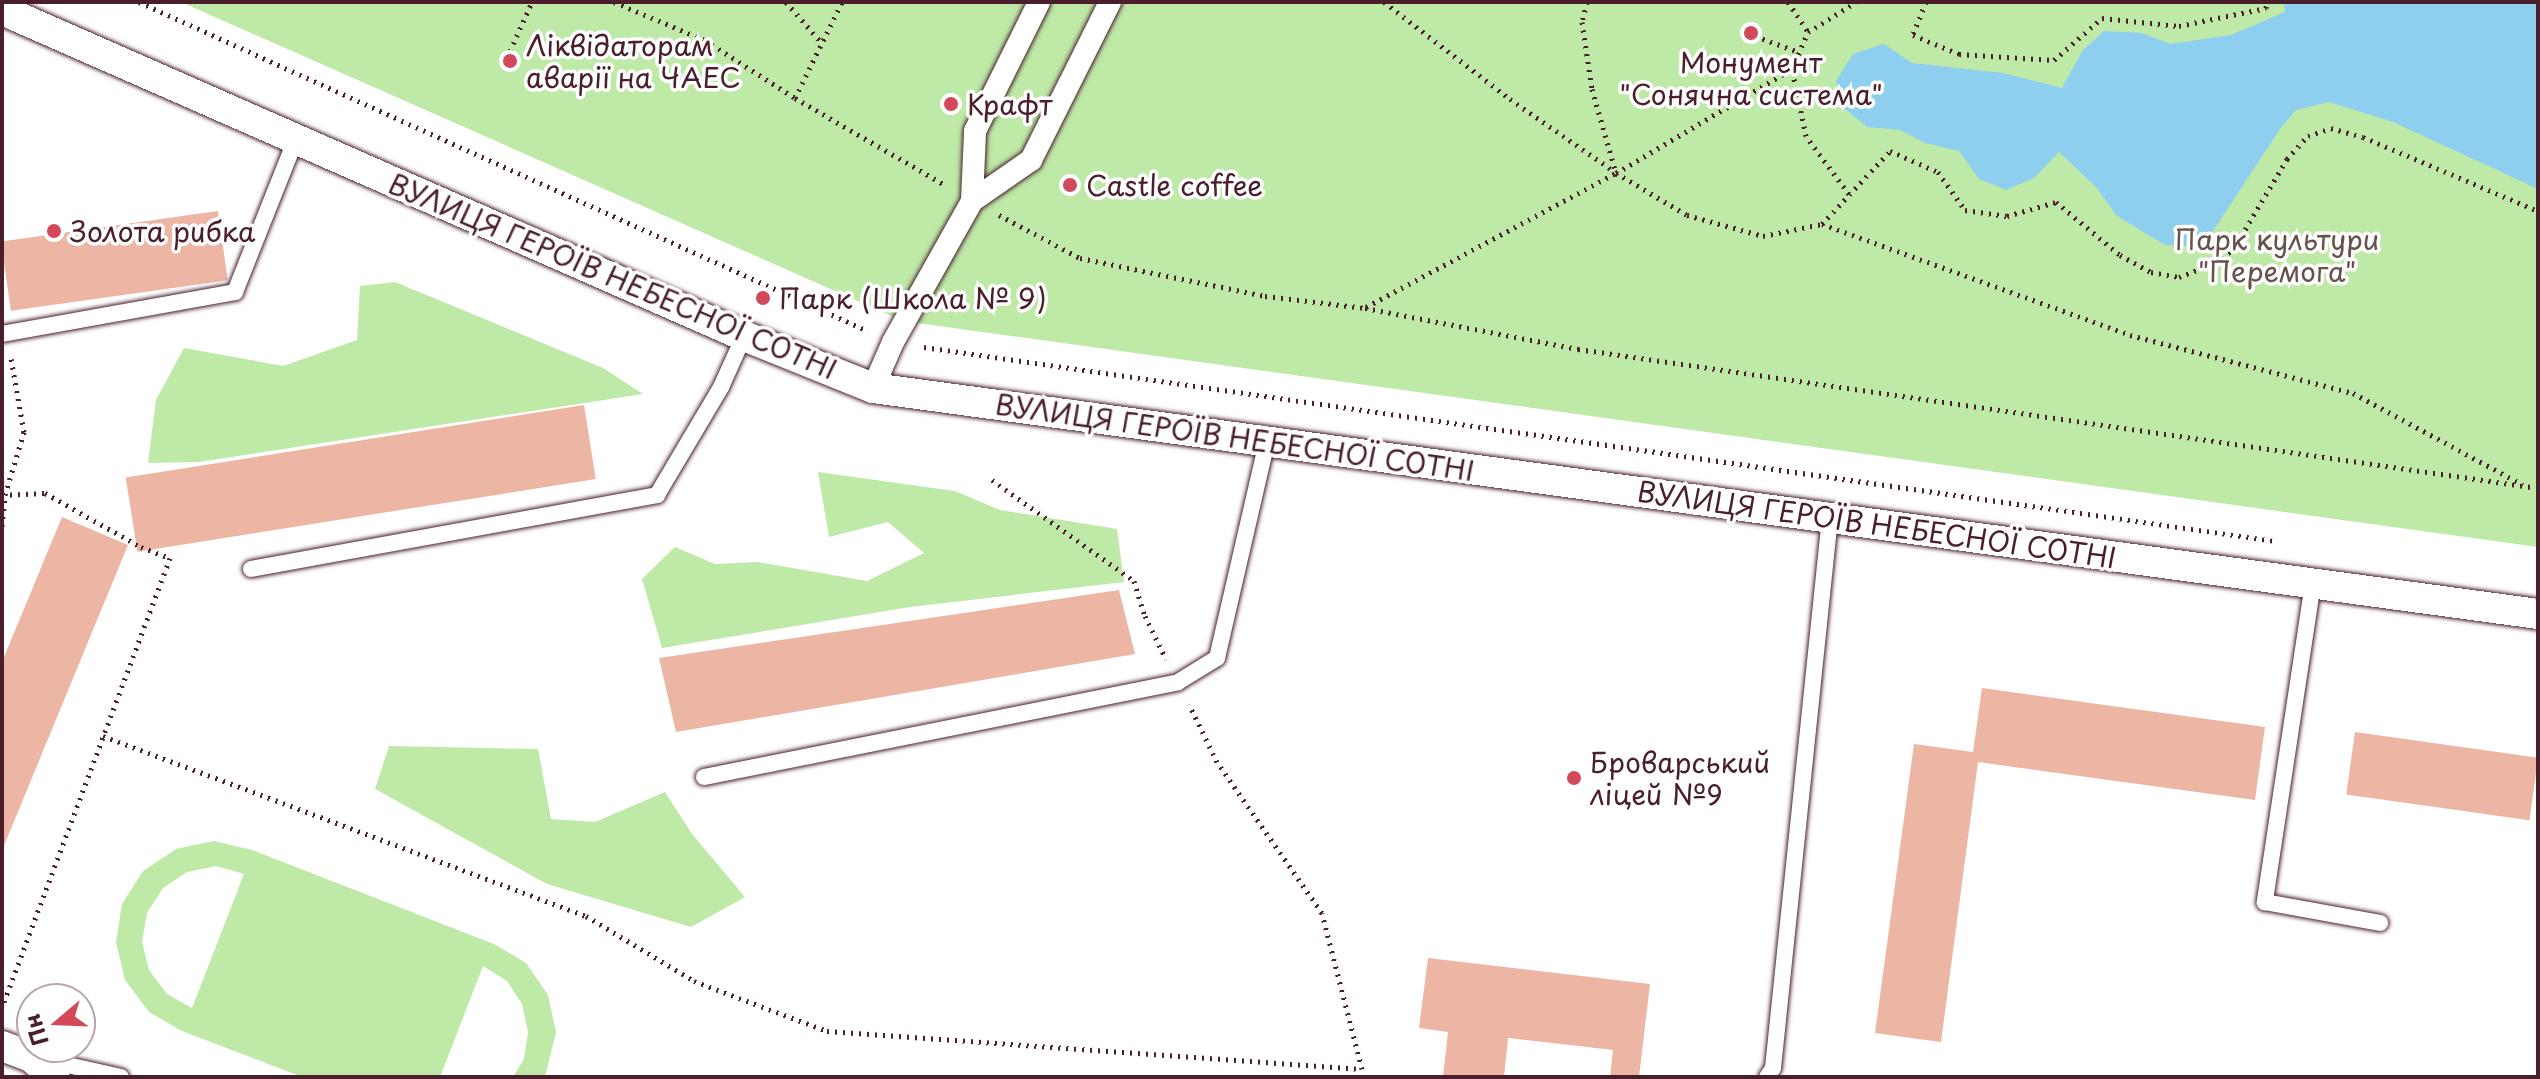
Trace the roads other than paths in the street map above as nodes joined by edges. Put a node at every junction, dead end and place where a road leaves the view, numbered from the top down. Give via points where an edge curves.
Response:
1 (1039, 2) edge
2 (1110, 2) edge
3 (2, 10) edge
4 (296, 139) junction
5 (972, 201) junction
6 (4, 334) edge
7 (744, 336) junction
8 (873, 388) junction
9 (1267, 442) junction
10 (1830, 517) junction
11 (251, 569) dead end
12 (2313, 583) junction
13 (2538, 614) edge
14 (704, 777) dead end
15 (2380, 923) dead end
16 (38, 1063) edge
17 (58, 1063) edge
18 (55, 1077) edge
19 (121, 1077) edge
20 (1767, 1077) edge

1 - 5 street via 975,131
2 - 5 street via 1031,160
3 - 4 street, ВУЛИЦЯ ГЕРОЇВ НЕБЕСНОЇ СОТНІ
4 - 6 lane via 235,292
4 - 7 street, ВУЛИЦЯ ГЕРОЇВ НЕБЕСНОЇ СОТНІ
5 - 8 street
7 - 8 street, ВУЛИЦЯ ГЕРОЇВ НЕБЕСНОЇ СОТНІ
7 - 11 lane via 721,387 657,495
8 - 9 street, ВУЛИЦЯ ГЕРОЇВ НЕБЕСНОЇ СОТНІ
9 - 10 street, ВУЛИЦЯ ГЕРОЇВ НЕБЕСНОЇ СОТНІ
9 - 14 lane via 1217,658 1178,682
10 - 12 street, ВУЛИЦЯ ГЕРОЇВ НЕБЕСНОЇ СОТНІ
10 - 20 lane via 1773,1068
12 - 13 street, ВУЛИЦЯ ГЕРОЇВ НЕБЕСНОЇ СОТНІ
12 - 15 lane via 2265,902
16 - 18 street
17 - 19 lane

